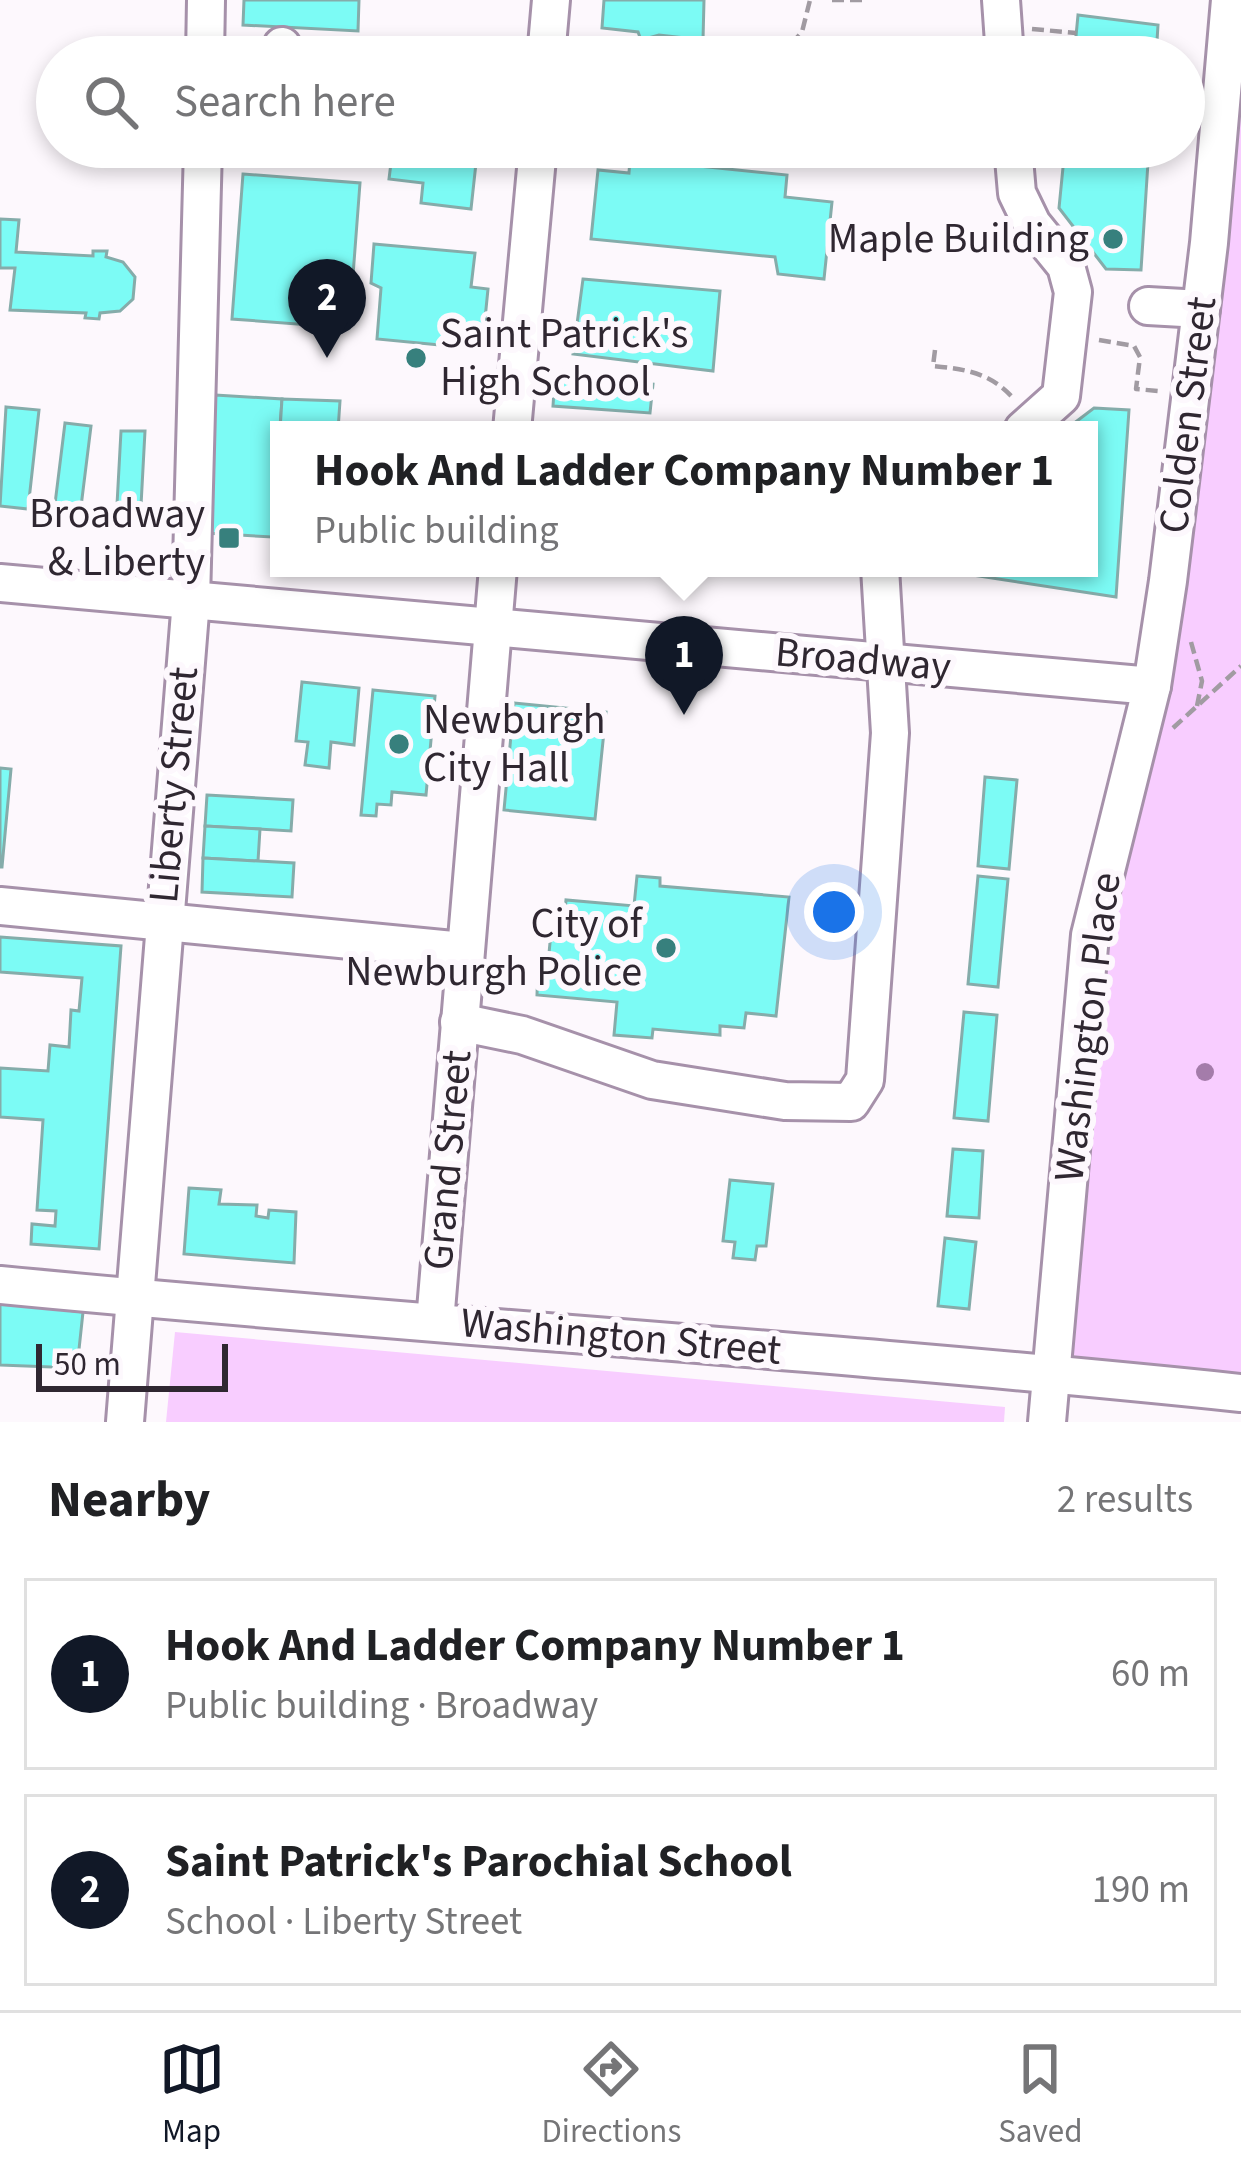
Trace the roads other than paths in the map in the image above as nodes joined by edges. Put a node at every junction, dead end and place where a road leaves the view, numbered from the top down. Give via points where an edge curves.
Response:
1 (206, 0) edge
2 (551, 0) edge
3 (1230, 0) edge
4 (205, 36) edge
5 (548, 36) edge
6 (202, 168) edge
7 (536, 168) edge
8 (1015, 168) edge
9 (1148, 306) dead end
10 (1202, 309) junction
11 (513, 421) edge
12 (1034, 421) edge
13 (496, 577) edge
14 (881, 577) edge
15 (0, 583) edge
16 (190, 600) junction
17 (491, 628) junction
18 (886, 662) junction
19 (1152, 686) junction
20 (0, 906) edge
21 (162, 920) junction
22 (463, 951) junction
23 (460, 1022) junction
24 (0, 1285) edge
25 (135, 1298) junction
26 (435, 1322) junction
27 (1052, 1373) junction
28 (1241, 1393) edge
29 (125, 1422) edge
30 (1047, 1422) edge

1 - 4 street
2 - 5 street
3 - 10 street, Сolden Street
6 - 16 street, Liberty Street
7 - 11 street
8 - 12 street via 1032,224 1066,266 1073,292 1061,396
9 - 10 street
10 - 19 street, Сolden Street
13 - 17 street, Grand Street
14 - 18 street
15 - 16 street, Broadway
16 - 17 street, Broadway
16 - 21 street, Liberty Street
17 - 18 street, Broadway
17 - 22 street, Grand Street
18 - 19 street, Broadway
18 - 23 street via 890,734 866,1079 851,1102 785,1101 652,1079
19 - 27 street, Washington Place via 1090,935
20 - 21 street
21 - 22 street
21 - 25 street, Liberty Street
22 - 23 street, Grand Street
23 - 26 street, Grand Street
24 - 25 street, Washington Street
25 - 26 street, Washington Street
25 - 29 street, Liberty Street
26 - 27 street, Washington Street
27 - 28 street, Washington Street
27 - 30 street, Washington Place

